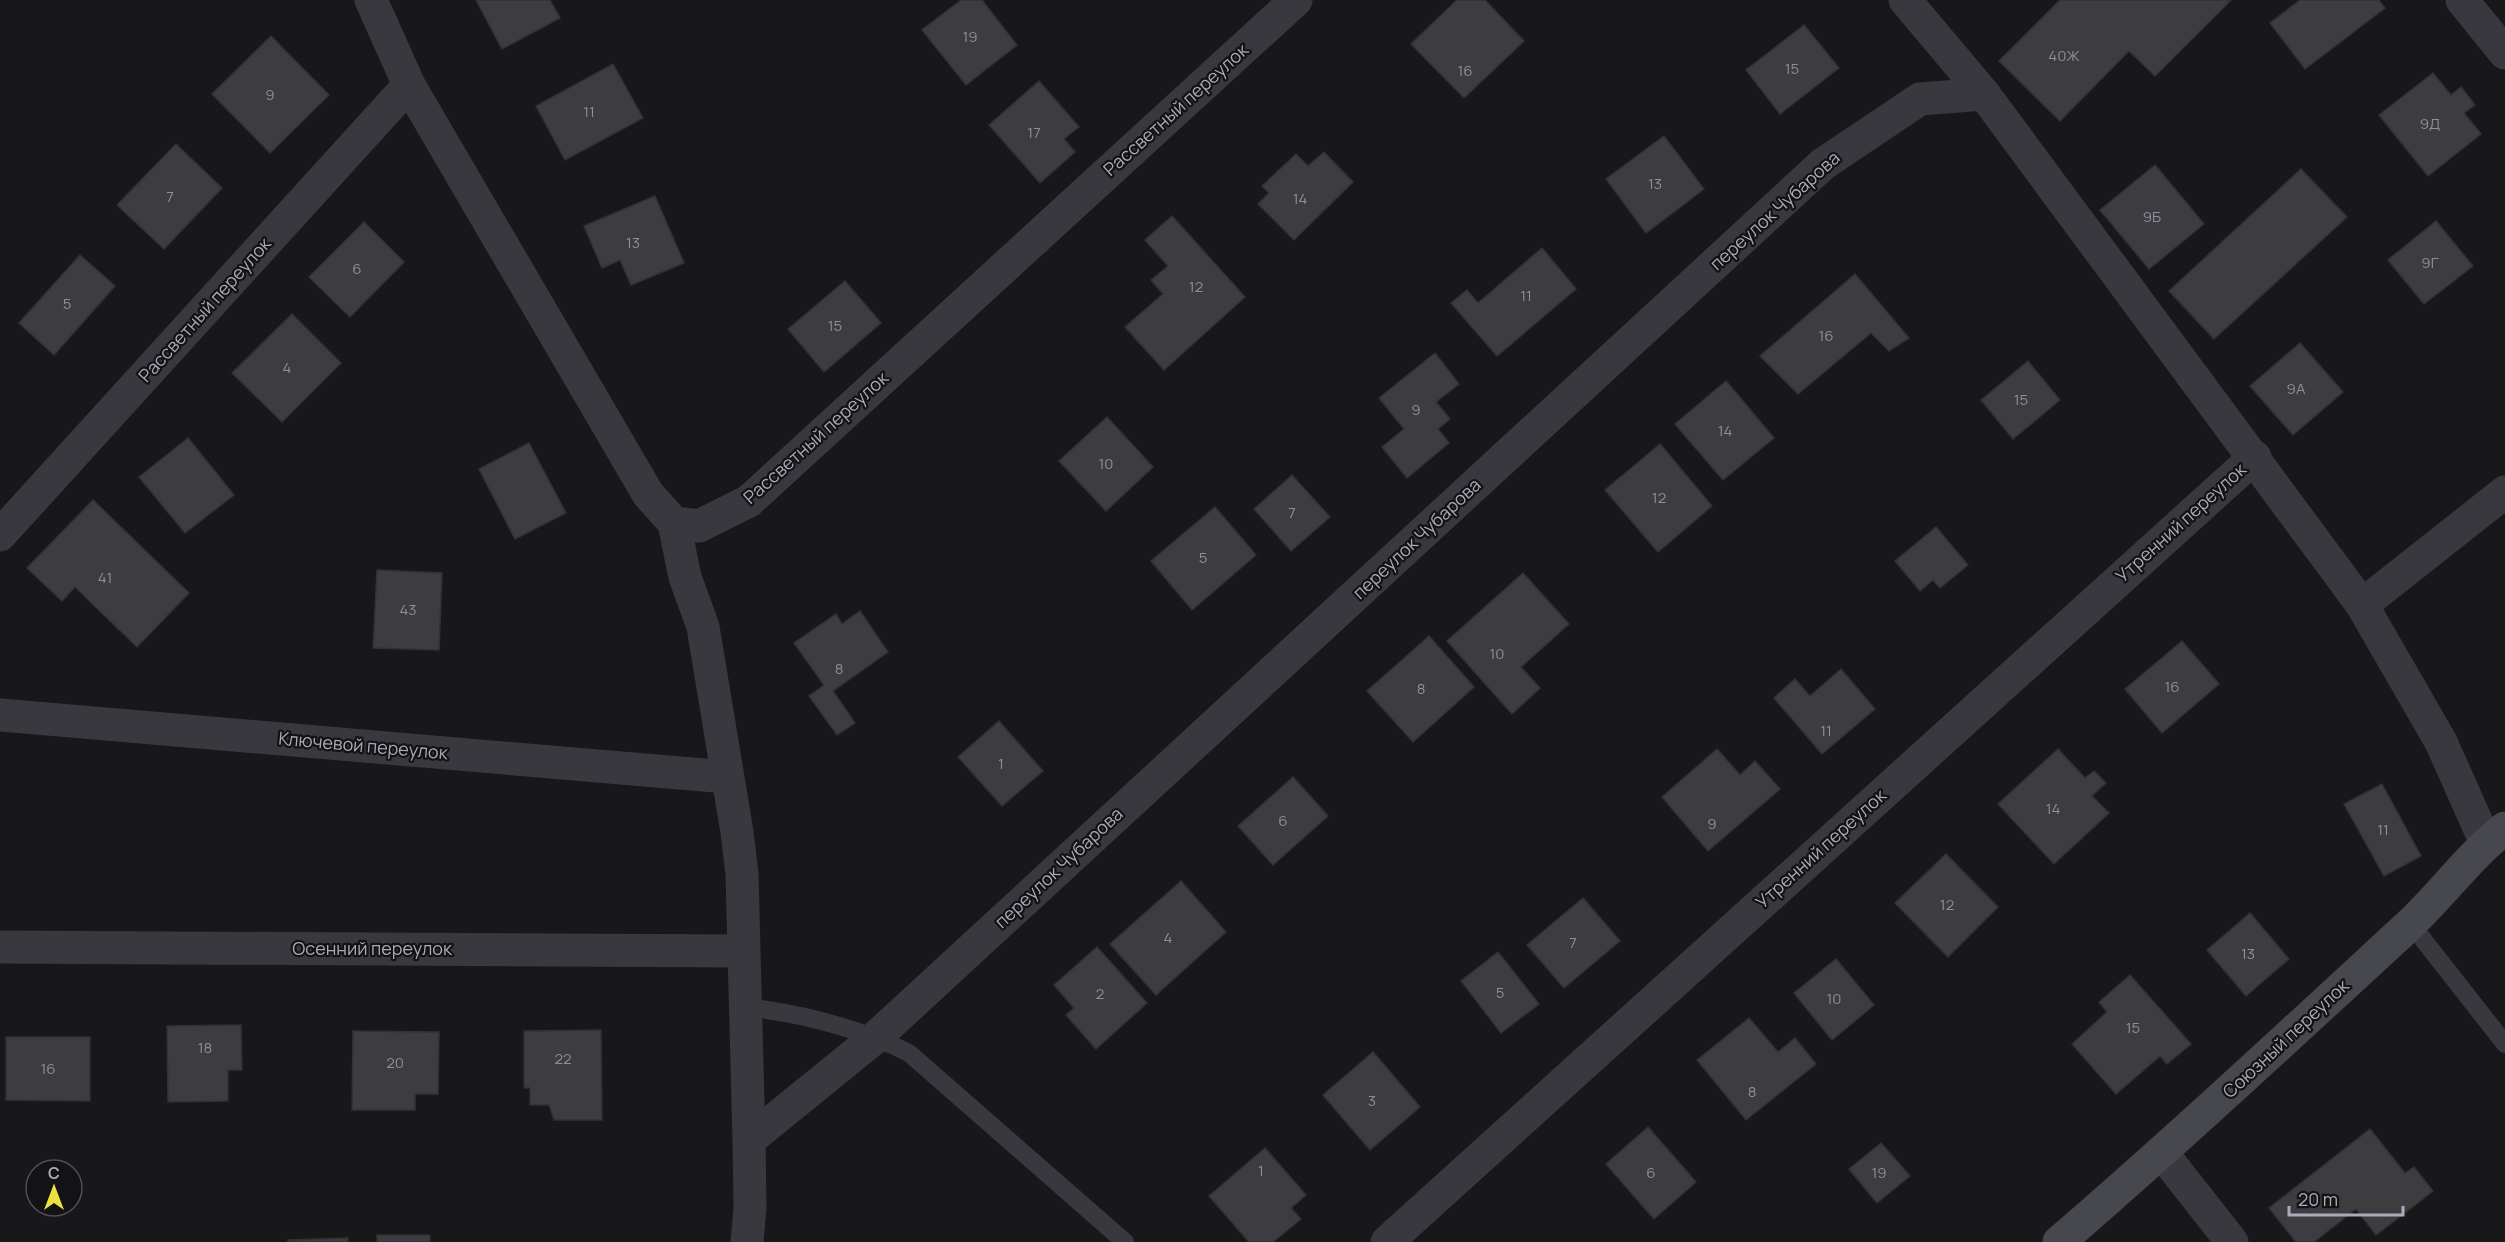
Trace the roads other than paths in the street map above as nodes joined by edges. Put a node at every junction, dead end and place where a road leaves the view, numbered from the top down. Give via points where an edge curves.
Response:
1 (371, 0) edge
2 (1296, 0) edge
3 (1905, 0) edge
4 (2462, 0) edge
5 (2505, 52) edge
6 (410, 85) junction
7 (1984, 94) junction
8 (2255, 457) junction
9 (2505, 492) edge
10 (674, 523) junction
11 (0, 535) edge
12 (2362, 604) junction
13 (0, 715) edge
14 (727, 777) junction
15 (2495, 836) edge
16 (2411, 924) junction
17 (0, 947) edge
18 (743, 951) junction
19 (746, 1007) junction
20 (876, 1036) junction
21 (2505, 1044) edge
22 (749, 1140) junction
23 (2162, 1153) junction
24 (747, 1242) edge
25 (1125, 1242) edge
26 (1387, 1242) edge
27 (2059, 1242) edge
28 (2232, 1242) edge

1 - 6 street
2 - 10 street, Рассветный переулок via 749,501 699,526
3 - 7 street
4 - 5 street
6 - 10 street via 648,494
6 - 11 street, Рассветный переулок
7 - 8 street
7 - 20 street, переулок Чубарова via 1920,99 1823,164
8 - 12 street
8 - 26 street, Утренний переулок
9 - 12 street
10 - 14 street via 685,577 703,627
12 - 15 street
13 - 14 street, Ключевой переулок
14 - 18 street via 742,873
15 - 16 street, Союзный переулок
16 - 21 lane
16 - 23 street, Союзный переулок
17 - 18 street, Осенний переулок
18 - 19 street
19 - 20 lane via 784,1012
19 - 22 street
20 - 22 street
20 - 25 lane via 909,1053
22 - 24 street
23 - 27 street, Союзный переулок
23 - 28 street

